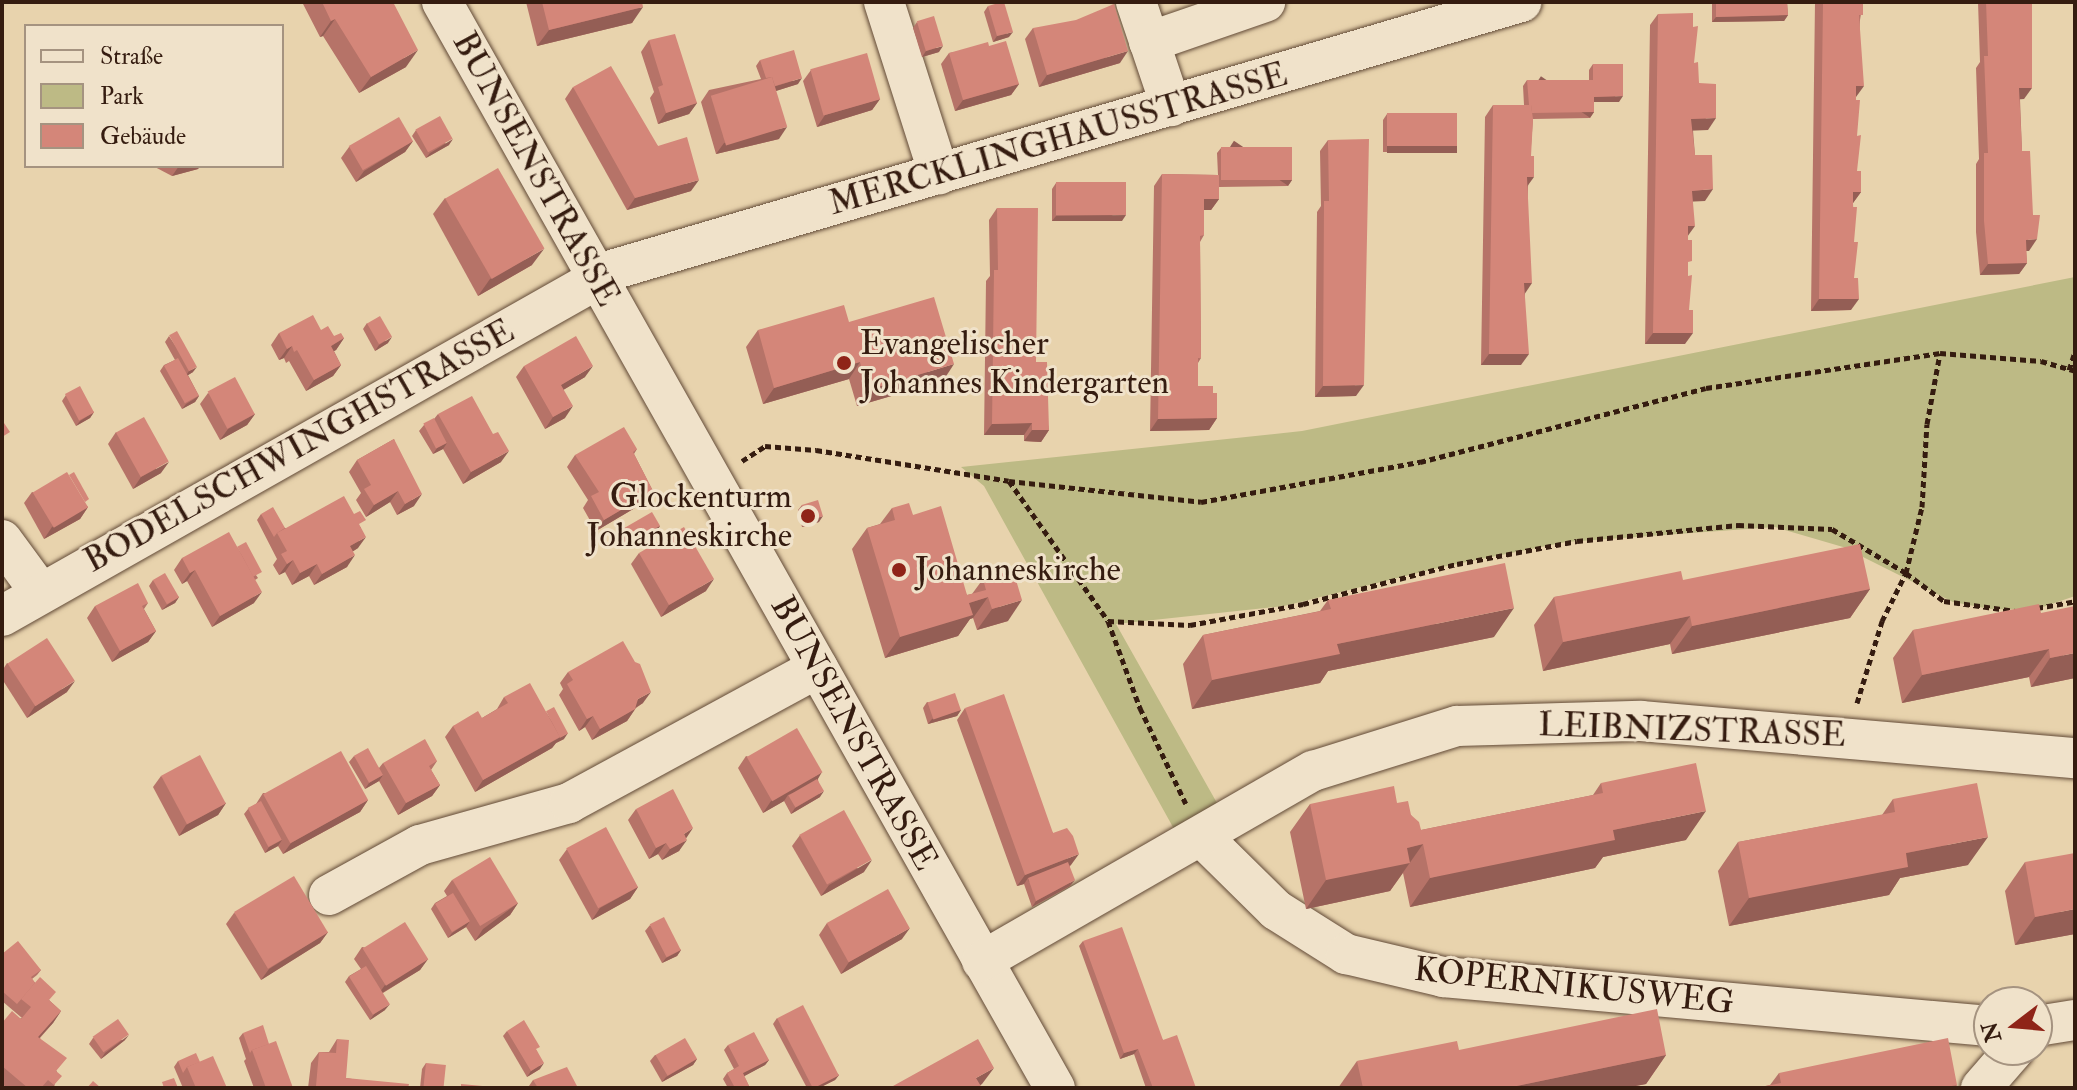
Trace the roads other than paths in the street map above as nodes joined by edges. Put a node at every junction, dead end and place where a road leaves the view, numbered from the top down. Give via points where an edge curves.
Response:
1 (442, 2) edge
2 (884, 2) edge
3 (1136, 2) edge
4 (1265, 2) edge
5 (1521, 2) edge
6 (1149, 42) junction
7 (1171, 106) junction
8 (939, 174) junction
9 (597, 277) junction
10 (2, 540) edge
11 (40, 592) junction
12 (2, 616) edge
13 (818, 668) junction
14 (2075, 758) edge
15 (1202, 837) junction
16 (329, 895) dead end
17 (982, 961) junction
18 (2075, 1020) edge
19 (2053, 1023) edge
20 (1973, 1025) edge
21 (2000, 1066) edge
22 (1055, 1088) edge
23 (1981, 1088) edge

1 - 9 street, BUNSENSTRASSE
2 - 8 street
3 - 6 street
4 - 6 street
5 - 7 street, MERCKLINGHAUSSTRASSE
6 - 7 street
7 - 8 street, MERCKLINGHAUSSTRASSE
8 - 9 street, MERCKLINGHAUSSTRASSE
9 - 11 street, BODELSCHWINGHSTRASSE
9 - 13 street, BUNSENSTRASSE
10 - 11 street
11 - 12 street, BODELSCHWINGHSTRASSE
13 - 16 street via 569,803 420,845
13 - 17 street, BUNSENSTRASSE
14 - 15 street, LEIBNIZSTRASSE via 1641,721 1457,726 1313,771
15 - 17 street, LEIBNIZSTRASSE
15 - 20 street, KOPERNIKUSWEG via 1276,910 1346,954 1429,974
17 - 22 street, BUNSENSTRASSE
18 - 19 street
21 - 23 street

